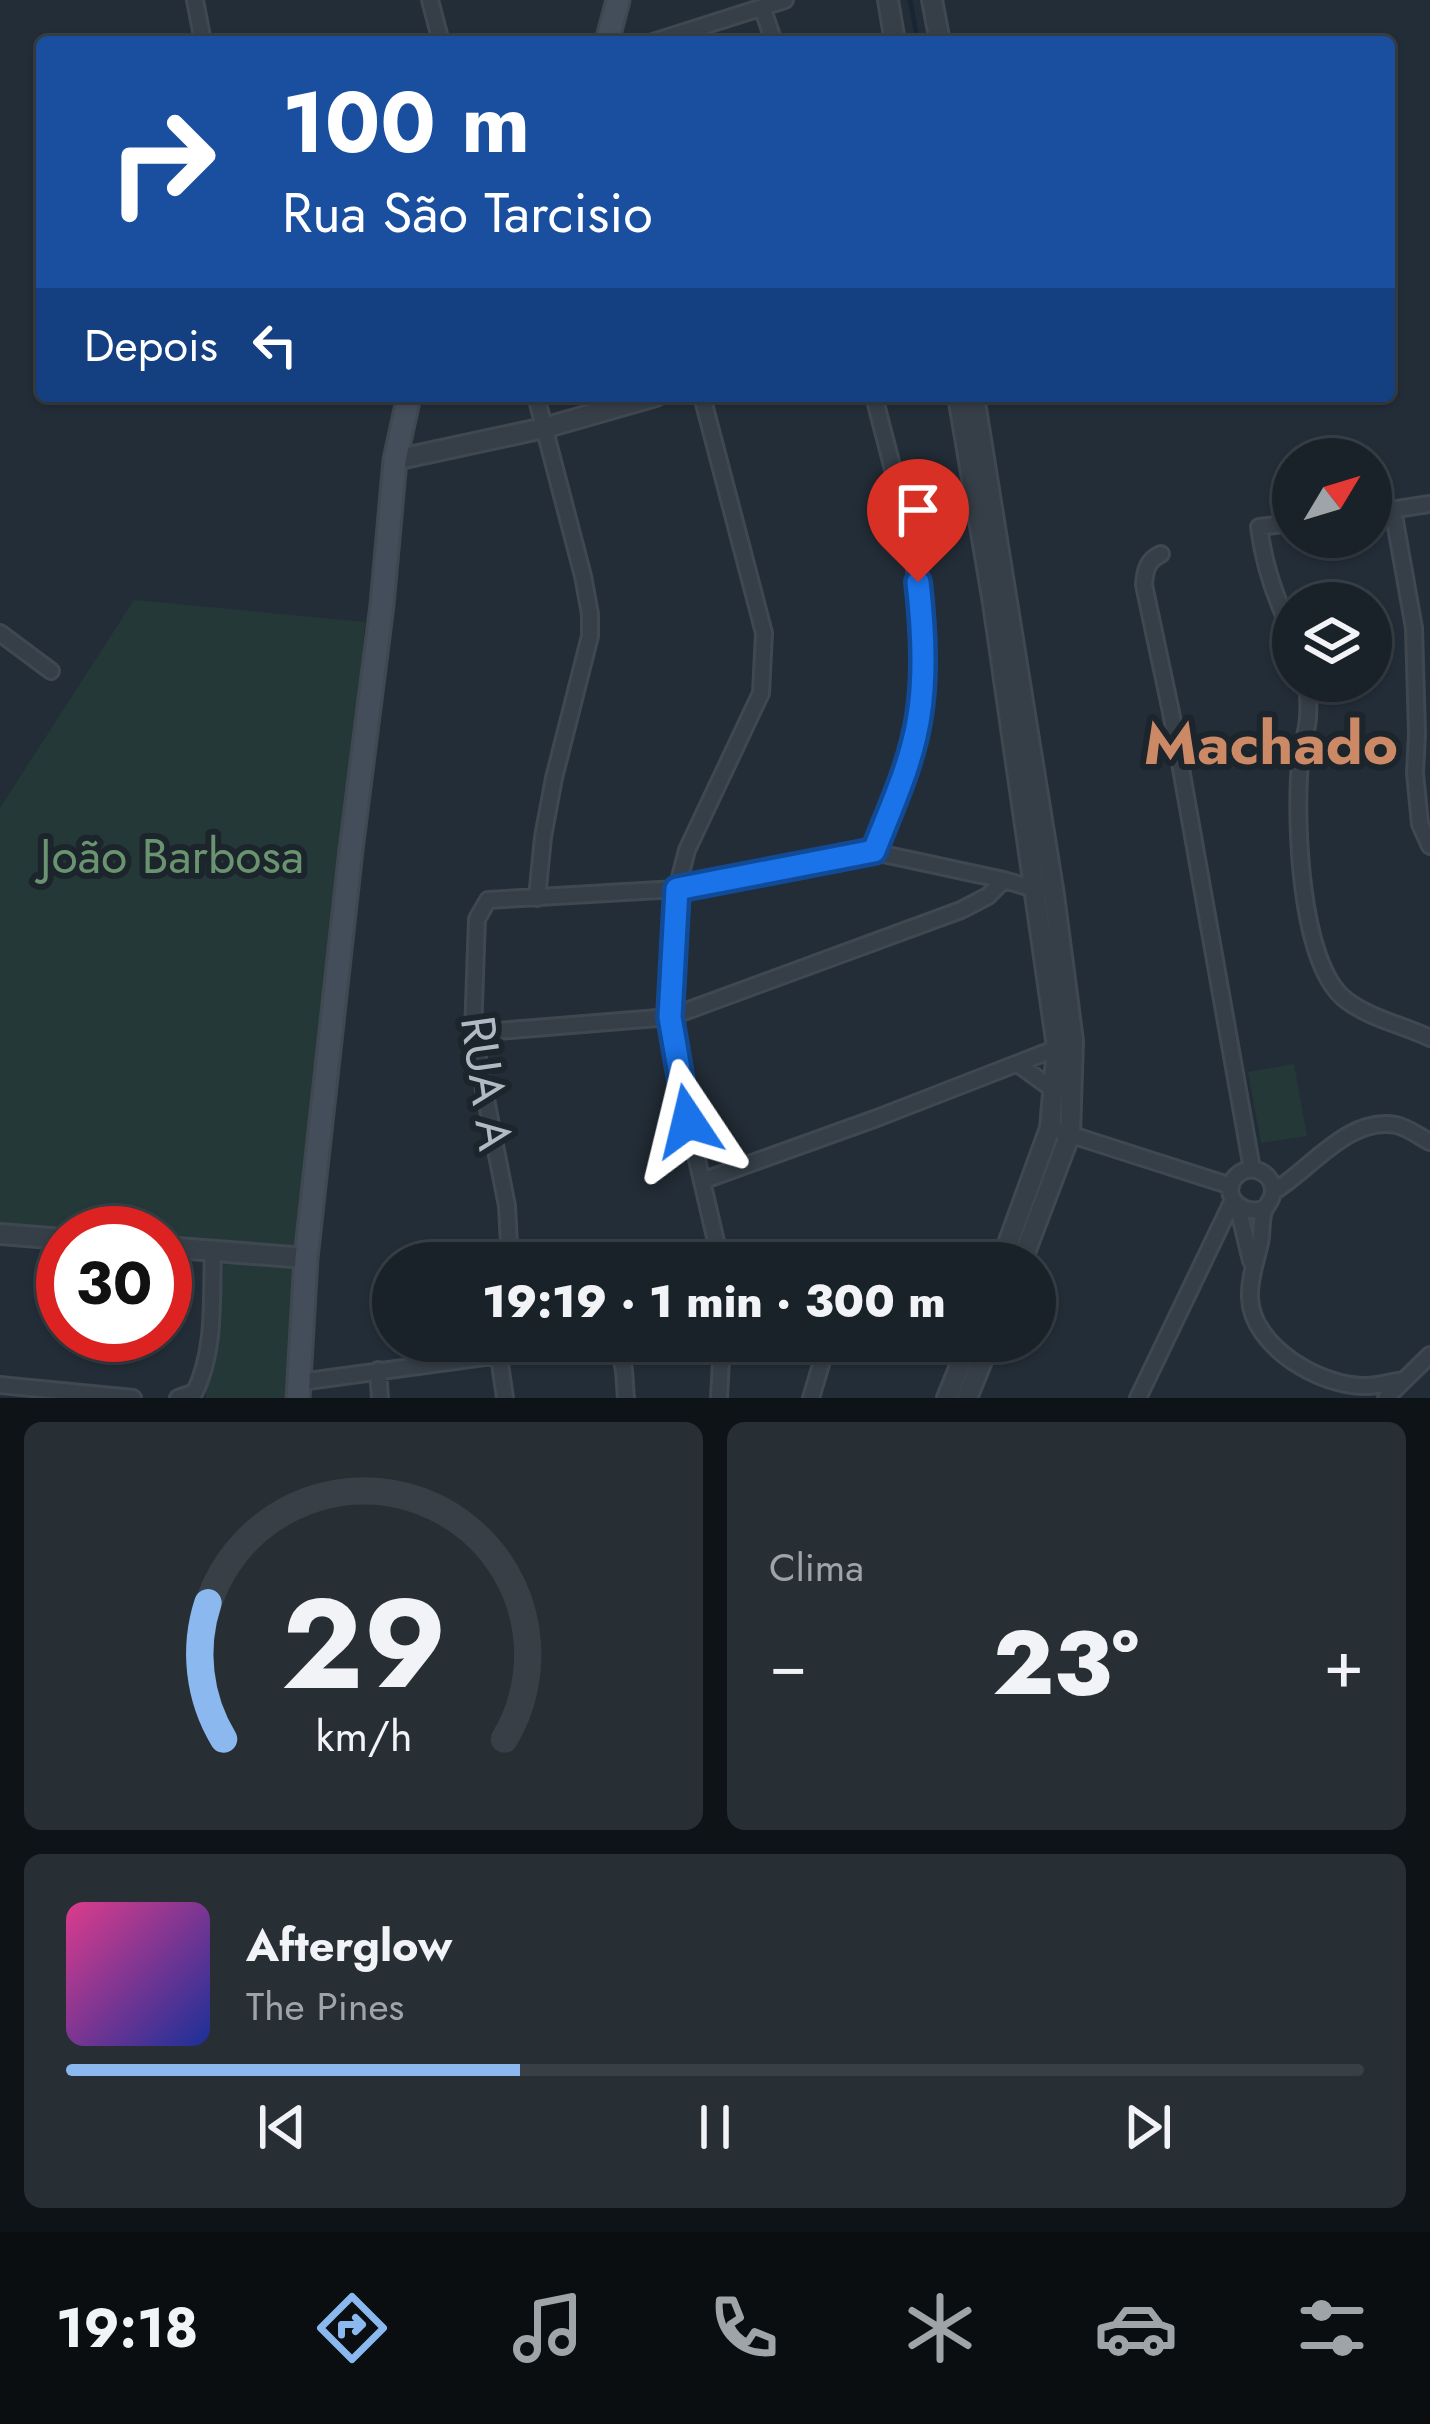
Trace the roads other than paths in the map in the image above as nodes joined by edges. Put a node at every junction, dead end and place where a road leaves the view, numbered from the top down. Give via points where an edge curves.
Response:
1 (195, 0) edge
2 (430, 0) edge
3 (618, 0) edge
4 (785, 0) edge
5 (888, 0) edge
6 (932, 0) edge
7 (762, 7) junction
8 (202, 36) edge
9 (439, 36) edge
10 (609, 36) edge
11 (672, 36) edge
12 (772, 36) edge
13 (894, 36) edge
14 (939, 36) edge
15 (408, 402) edge
16 (538, 402) edge
17 (635, 402) edge
18 (704, 402) edge
19 (876, 402) edge
20 (959, 402) edge
21 (975, 402) edge
22 (544, 428) junction
23 (395, 460) junction
24 (1430, 504) edge
25 (1394, 510) joint
26 (1272, 525) edge
27 (1161, 554) dead end
28 (1272, 587) edge
29 (0, 633) edge
30 (51, 671) dead end
31 (1308, 702) edge
32 (1430, 846) edge
33 (874, 851) junction
34 (1004, 880) junction
35 (677, 889) junction
36 (1034, 889) junction
37 (1054, 895) junction
38 (537, 898) junction
39 (670, 1017) junction
40 (473, 1033) junction
41 (1430, 1038) edge
42 (1065, 1044) junction
43 (1018, 1064) junction
44 (1055, 1091) junction
45 (1050, 1128) junction
46 (1070, 1134) junction
47 (1430, 1142) edge
48 (1252, 1169) junction
49 (702, 1181) junction
50 (1271, 1185) junction
51 (1234, 1197) junction
52 (1263, 1209) junction
53 (0, 1234) edge
54 (36, 1237) edge
55 (509, 1242) edge
56 (716, 1242) edge
57 (1008, 1242) edge
58 (1029, 1242) edge
59 (192, 1250) edge
60 (213, 1252) junction
61 (306, 1258) junction
62 (1253, 1272) junction
63 (424, 1362) edge
64 (501, 1362) edge
65 (622, 1362) edge
66 (721, 1362) edge
67 (822, 1362) edge
68 (962, 1362) edge
69 (982, 1362) edge
70 (1427, 1362) edge
71 (377, 1370) junction
72 (1403, 1379) junction
73 (0, 1385) edge
74 (299, 1390) edge
75 (1368, 1392) edge
76 (134, 1398) edge
77 (178, 1398) edge
78 (380, 1398) edge
79 (505, 1398) edge
80 (626, 1398) edge
81 (719, 1398) edge
82 (811, 1398) edge
83 (947, 1398) edge
84 (967, 1398) edge
85 (1138, 1398) edge
86 (1386, 1398) edge

1 - 8 street
2 - 9 street
3 - 10 main road
4 - 7 street
5 - 13 street
6 - 14 street
7 - 11 street
7 - 12 street
15 - 23 main road
16 - 22 street
17 - 22 street
18 - 35 street via 759,609 764,662 761,692
19 - 33 street via 913,550 922,637 920,714
20 - 36 street
21 - 37 street
22 - 23 street
22 - 38 street via 583,576 590,636 554,778
23 - 61 main road
24 - 25 street
25 - 32 street via 1414,628 1420,824
26 - 28 street via 1259,527
27 - 48 street via 1144,571 1144,585
29 - 30 street
31 - 41 street via 1301,853 1307,913 1329,983 1372,1016
33 - 34 street
33 - 35 street
34 - 36 street
34 - 39 street via 961,910
35 - 38 street
35 - 39 street
36 - 37 street
36 - 42 street
37 - 42 street
38 - 40 street, RUA A via 484,904
39 - 40 street
39 - 49 street
40 - 55 street, RUA A
42 - 43 street
42 - 44 street
42 - 46 street
43 - 44 street
43 - 49 street
44 - 45 street
45 - 46 street
45 - 57 street
46 - 51 street
46 - 58 street
47 - 50 street via 1396,1125 1372,1126
48 - 50 street
48 - 51 street via 1238,1174
49 - 56 street
50 - 52 street
51 - 52 street via 1250,1212
51 - 62 street
51 - 85 street
52 - 62 street
53 - 54 street
59 - 60 street
60 - 61 street
60 - 77 street via 206,1365 195,1392
61 - 74 main road
62 - 75 street via 1249,1301 1274,1347 1315,1375
63 - 71 street
64 - 79 street
65 - 80 street
66 - 81 street
67 - 82 street
68 - 83 street
69 - 84 street
70 - 72 street
71 - 74 street
71 - 78 street
72 - 75 street
72 - 86 street
73 - 76 street

